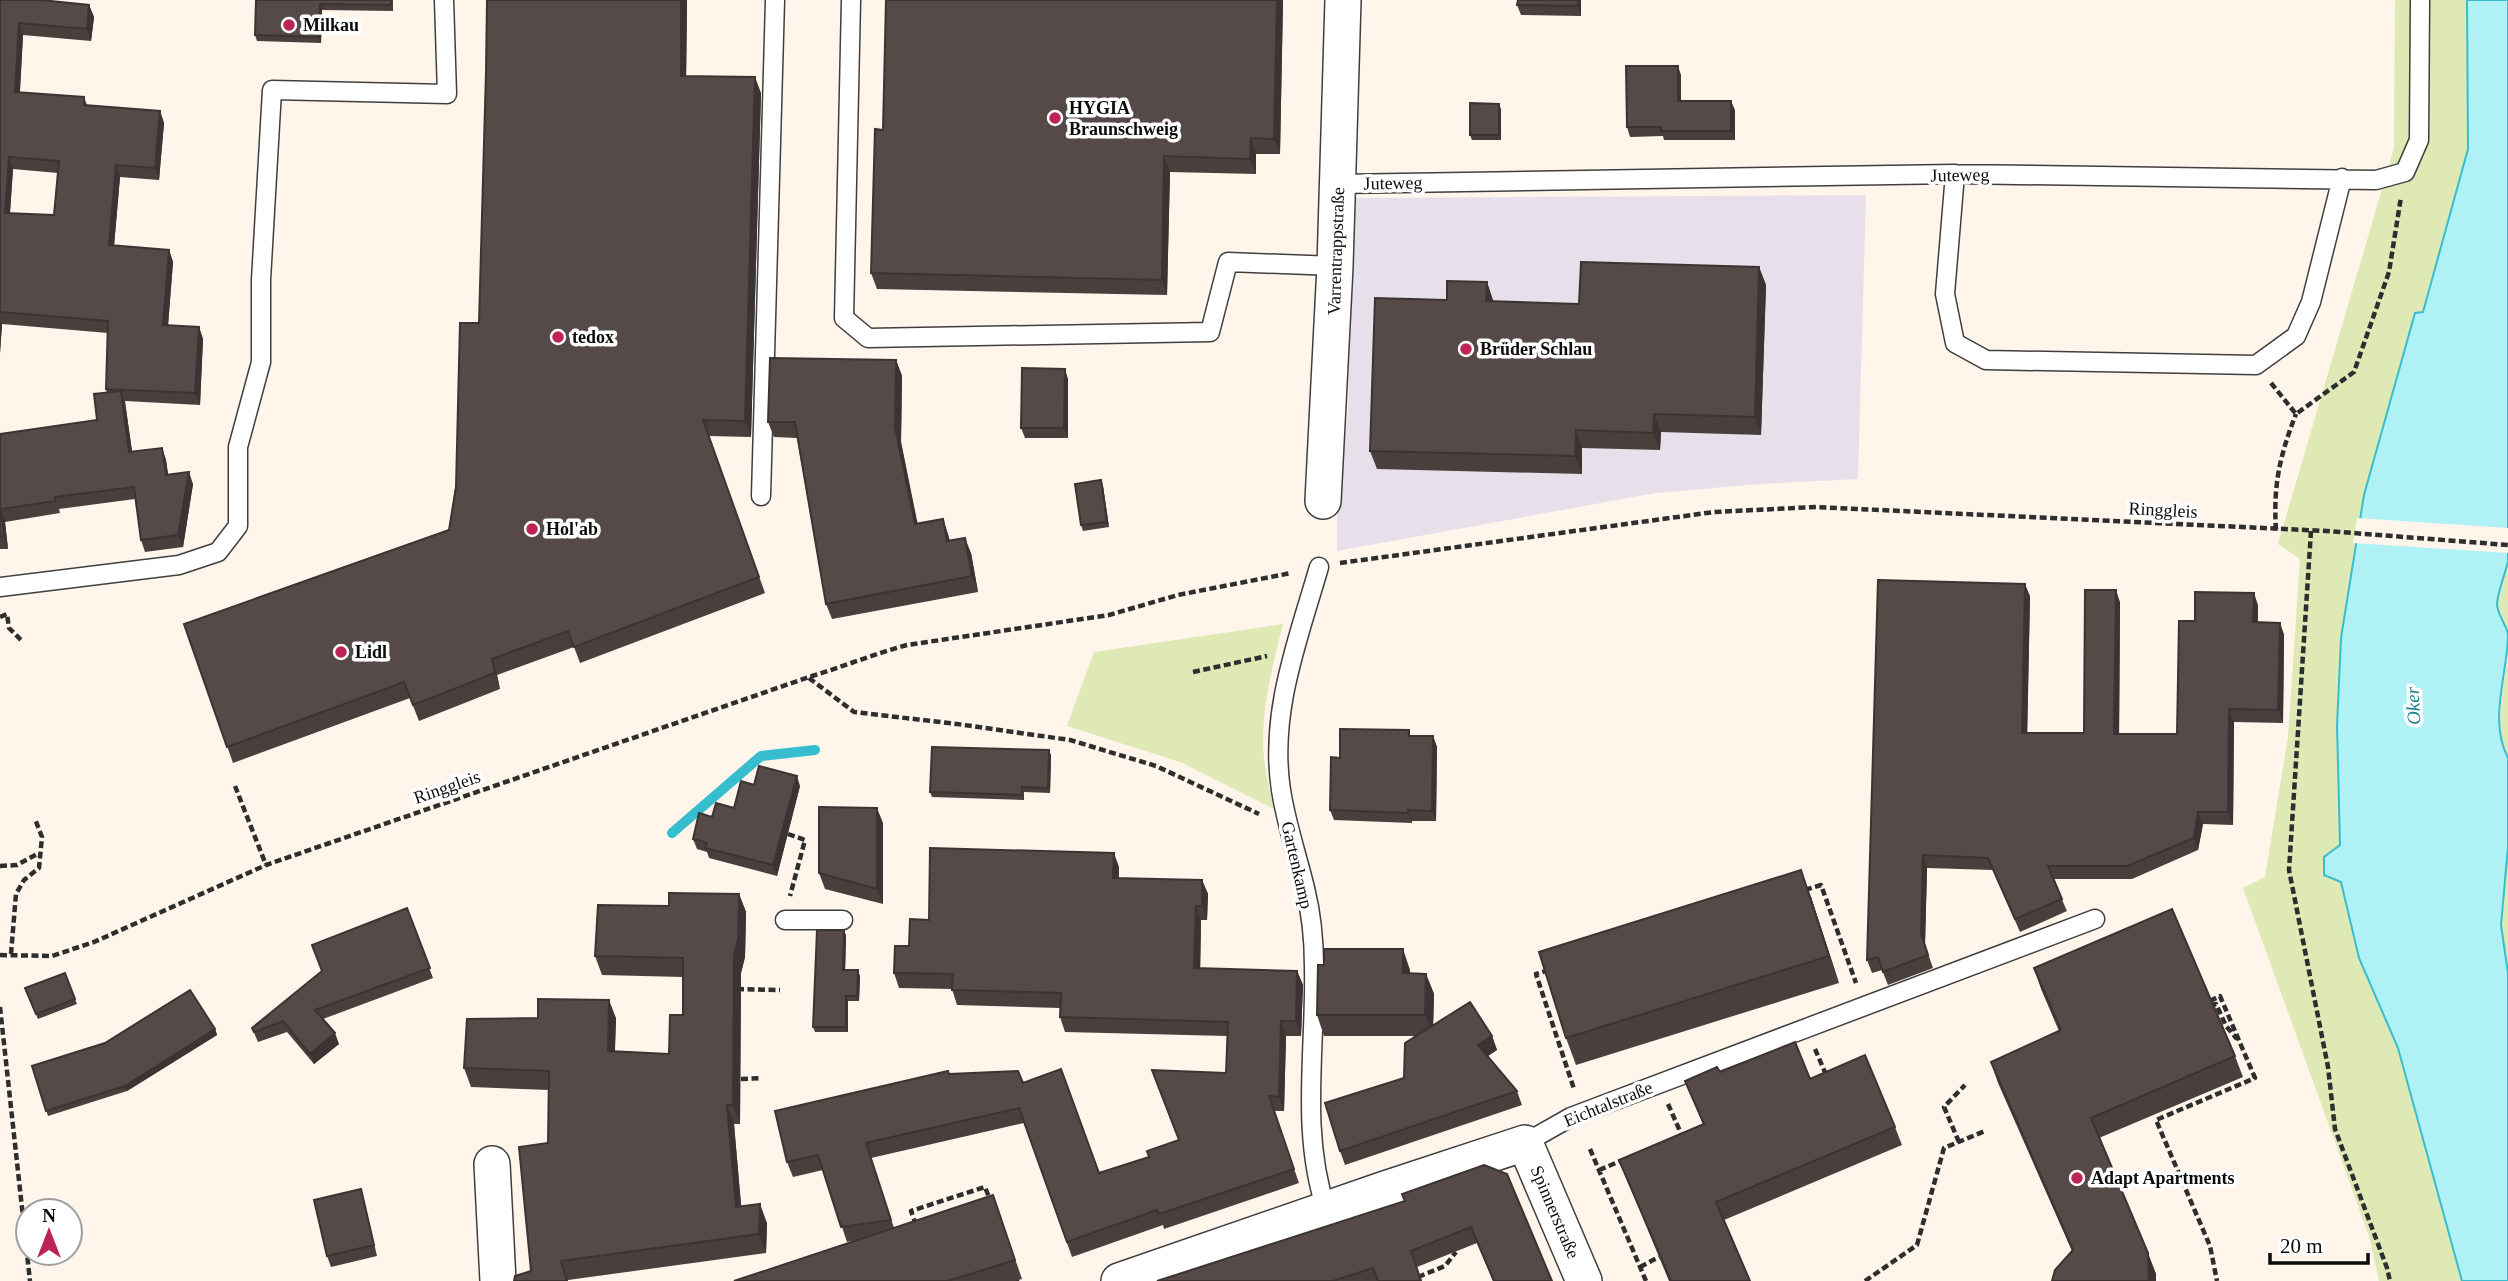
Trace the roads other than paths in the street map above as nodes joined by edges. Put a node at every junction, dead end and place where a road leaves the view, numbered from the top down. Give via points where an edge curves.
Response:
1 (444, 0) edge
2 (775, 0) edge
3 (851, 0) edge
4 (1343, 0) edge
5 (2420, 0) edge
6 (1955, 174) junction
7 (2342, 178) junction
8 (1339, 184) junction
9 (1335, 266) junction
10 (761, 496) dead end
11 (1323, 501) dead end
12 (1320, 567) road end
13 (0, 587) edge
14 (2095, 919) dead end
15 (785, 920) dead end
16 (843, 920) dead end
17 (1525, 1143) junction
18 (492, 1164) dead end
19 (1326, 1209) junction
20 (1123, 1280) edge
21 (498, 1281) edge
22 (1584, 1281) edge

1 - 13 lane via 447,94 272,90 261,362 238,447 239,526 218,552 179,565
2 - 10 lane
3 - 9 lane via 844,318 868,338 1210,332 1228,262
4 - 8 street, Varrentrappstraße
5 - 7 lane, Juteweg via 2419,140 2405,172 2376,180
6 - 7 lane, Juteweg
6 - 7 lane via 1945,294 1955,342 1986,360 2256,365 2296,336 2311,302
6 - 8 lane, Juteweg
8 - 9 street, Varrentrappstraße
9 - 11 street, Varrentrappstraße
12 - 19 lane, Gartenkamp via 1283,691 1277,747 1280,789 1306,891 1314,965 1311,1136
14 - 17 lane, Eichtalstraße via 1582,1113
15 - 16 lane
17 - 19 street, Eichtalstraße
17 - 22 street, Spinnerstraße
18 - 21 street
19 - 20 street, Eichtalstraße

